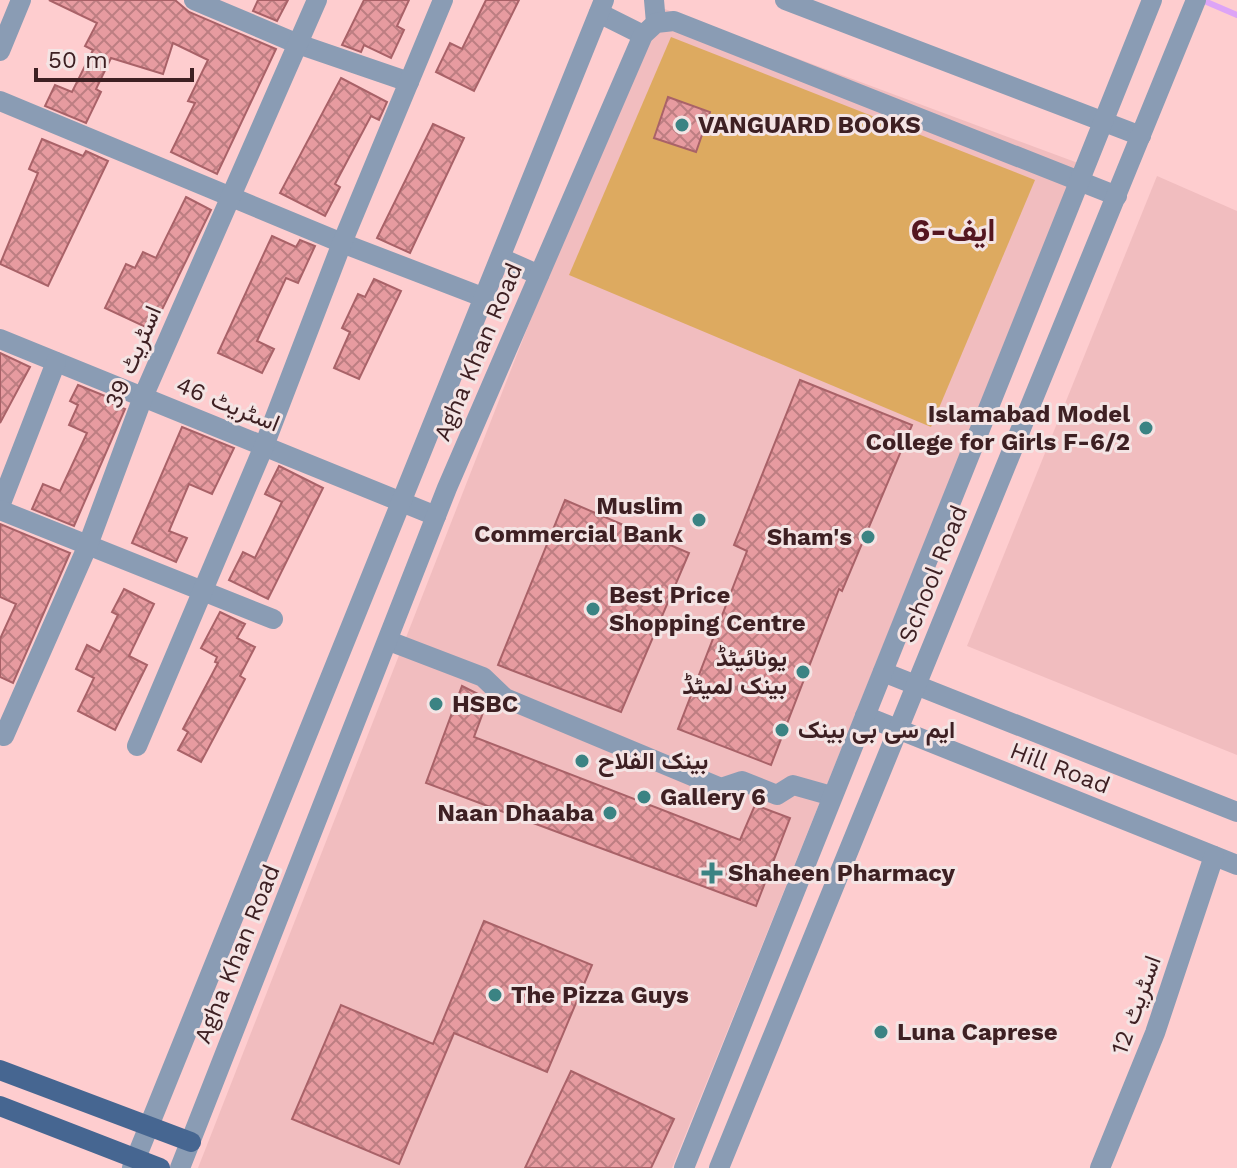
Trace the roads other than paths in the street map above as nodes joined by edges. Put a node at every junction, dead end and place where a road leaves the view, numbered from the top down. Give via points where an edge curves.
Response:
1 (21, 0) edge
2 (194, 0) edge
3 (317, 0) edge
4 (443, 0) edge
5 (654, 0) edge
6 (785, 0) edge
7 (1152, 0) edge
8 (1195, 3) edge
9 (601, 7) edge
10 (650, 29) junction
11 (298, 44) junction
12 (0, 51) edge
13 (409, 82) junction
14 (0, 101) edge
15 (1103, 122) junction
16 (1141, 136) junction
17 (1079, 182) junction
18 (231, 196) junction
19 (1117, 196) junction
20 (342, 243) junction
21 (501, 258) junction
22 (539, 275) junction
23 (485, 298) junction
24 (0, 339) edge
25 (56, 362) junction
26 (143, 397) junction
27 (264, 446) junction
28 (403, 503) junction
29 (0, 508) edge
30 (436, 516) junction
31 (88, 545) junction
32 (202, 594) junction
33 (273, 619) dead end
34 (389, 641) junction
35 (883, 672) junction
36 (916, 685) junction
37 (865, 716) junction
38 (897, 732) junction
39 (4, 736) dead end
40 (137, 746) dead end
41 (832, 796) junction
42 (1237, 812) edge
43 (1214, 856) junction
44 (1237, 865) edge
45 (0, 1070) edge
46 (0, 1106) edge
47 (703, 1122) junction
48 (151, 1129) junction
49 (732, 1135) junction
50 (191, 1142) junction
51 (134, 1164) edge
52 (160, 1168) edge
53 (180, 1168) edge
54 (684, 1168) edge
55 (719, 1168) edge
56 (1100, 1168) edge

1 - 12 street
2 - 11 street
3 - 11 street, اسٹریٹ 39
4 - 13 street
5 - 10 street
6 - 15 street
7 - 15 street, School Road
8 - 16 street, School Road
9 - 10 street
9 - 21 street, Agha Khan Road
10 - 17 street via 674,21
10 - 22 street, Agha Khan Road
11 - 13 street
11 - 18 street, اسٹریٹ 39
13 - 20 street
14 - 18 street
15 - 16 street
15 - 17 street, School Road
16 - 19 street, School Road
17 - 19 street
17 - 35 street, School Road
18 - 20 street
18 - 26 street, اسٹریٹ 39
19 - 36 street, School Road
20 - 23 street
20 - 27 street
21 - 22 street
21 - 23 street, Agha Khan Road
22 - 30 street, Agha Khan Road
23 - 28 street, Agha Khan Road
24 - 25 street, اسٹریٹ 46
25 - 26 street, اسٹریٹ 46
25 - 29 street
26 - 27 street, اسٹریٹ 46
26 - 31 street, اسٹریٹ 39
27 - 28 street, اسٹریٹ 46
27 - 32 street
28 - 30 street, اسٹریٹ 46
28 - 48 street, Agha Khan Road
29 - 31 street
30 - 34 street, Agha Khan Road
31 - 32 street
31 - 39 street, اسٹریٹ 39
32 - 33 street
32 - 40 street
34 - 41 street via 483,677 505,698 721,788 742,781 777,795 793,785
34 - 50 street, Agha Khan Road
35 - 36 street, Hill Road
35 - 37 street, School Road
36 - 38 street, School Road
36 - 42 street, Hill Road
37 - 38 street, Hill Road
37 - 41 street, School Road
38 - 43 street, Hill Road
38 - 49 street, School Road
41 - 47 street, School Road
43 - 44 street, Hill Road
43 - 56 street, اسٹریٹ 12 via 1155,1033
45 - 48 main road
46 - 51 main road
47 - 49 street
47 - 54 street, School Road
48 - 50 main road
48 - 51 street, Agha Khan Road
49 - 55 street, School Road
50 - 53 street, Agha Khan Road
51 - 52 main road

